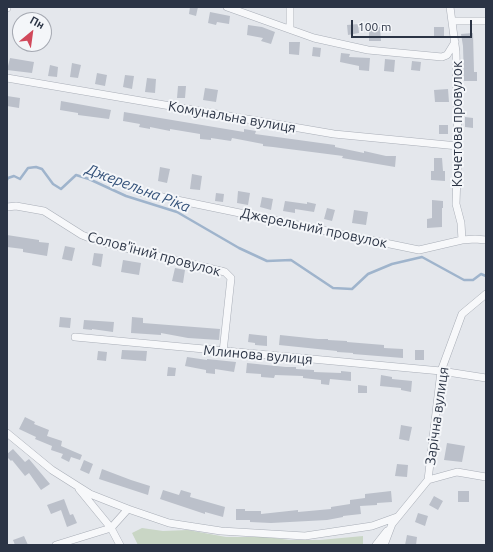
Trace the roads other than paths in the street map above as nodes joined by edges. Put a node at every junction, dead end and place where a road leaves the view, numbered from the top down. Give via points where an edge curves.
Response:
1 (227, 7) edge
2 (290, 7) edge
3 (450, 7) edge
4 (452, 21) junction
5 (486, 21) edge
6 (290, 29) junction
7 (455, 42) junction
8 (7, 78) edge
9 (458, 146) junction
10 (143, 193) dead end
11 (7, 207) edge
12 (462, 240) junction
13 (486, 240) edge
14 (486, 294) edge
15 (75, 337) dead end
16 (223, 352) junction
17 (441, 371) junction
18 (486, 378) edge
19 (7, 433) edge
20 (486, 477) edge
21 (428, 480) junction
22 (74, 484) junction
23 (128, 510) junction
24 (397, 517) junction
25 (392, 524) junction
26 (111, 528) junction
27 (56, 545) edge
28 (120, 545) edge
29 (376, 545) edge
30 (384, 545) edge

1 - 6 street
2 - 6 street
3 - 4 street, Кочетова провулок
4 - 5 street
4 - 7 street, Кочетова провулок
6 - 7 street via 314,38 368,50 442,57 447,55
7 - 9 street, Кочетова провулок
8 - 9 street, Комунальна вулиця via 334,134
9 - 12 street, Кочетова провулок via 456,204
10 - 12 street, Джерельний провулок via 419,250
11 - 16 street, Солов'їний провулок via 44,211 82,235 97,241 225,272 231,278
12 - 13 street, Джерельний провулок
14 - 17 street, Зарічна вулиця via 462,314
15 - 16 street, Млинова вулиця
16 - 17 street, Млинова вулиця
17 - 18 street, Млинова вулиця
17 - 21 street, Зарічна вулиця
19 - 22 street via 52,470
20 - 21 street via 457,472
21 - 24 street, Зарічна вулиця
22 - 23 street via 90,494
22 - 26 street
23 - 24 street via 169,523 221,531 305,536 372,526
23 - 26 street
24 - 25 street, Зарічна вулиця
25 - 29 street
25 - 30 street, Зарічна вулиця
26 - 27 street
26 - 28 street

